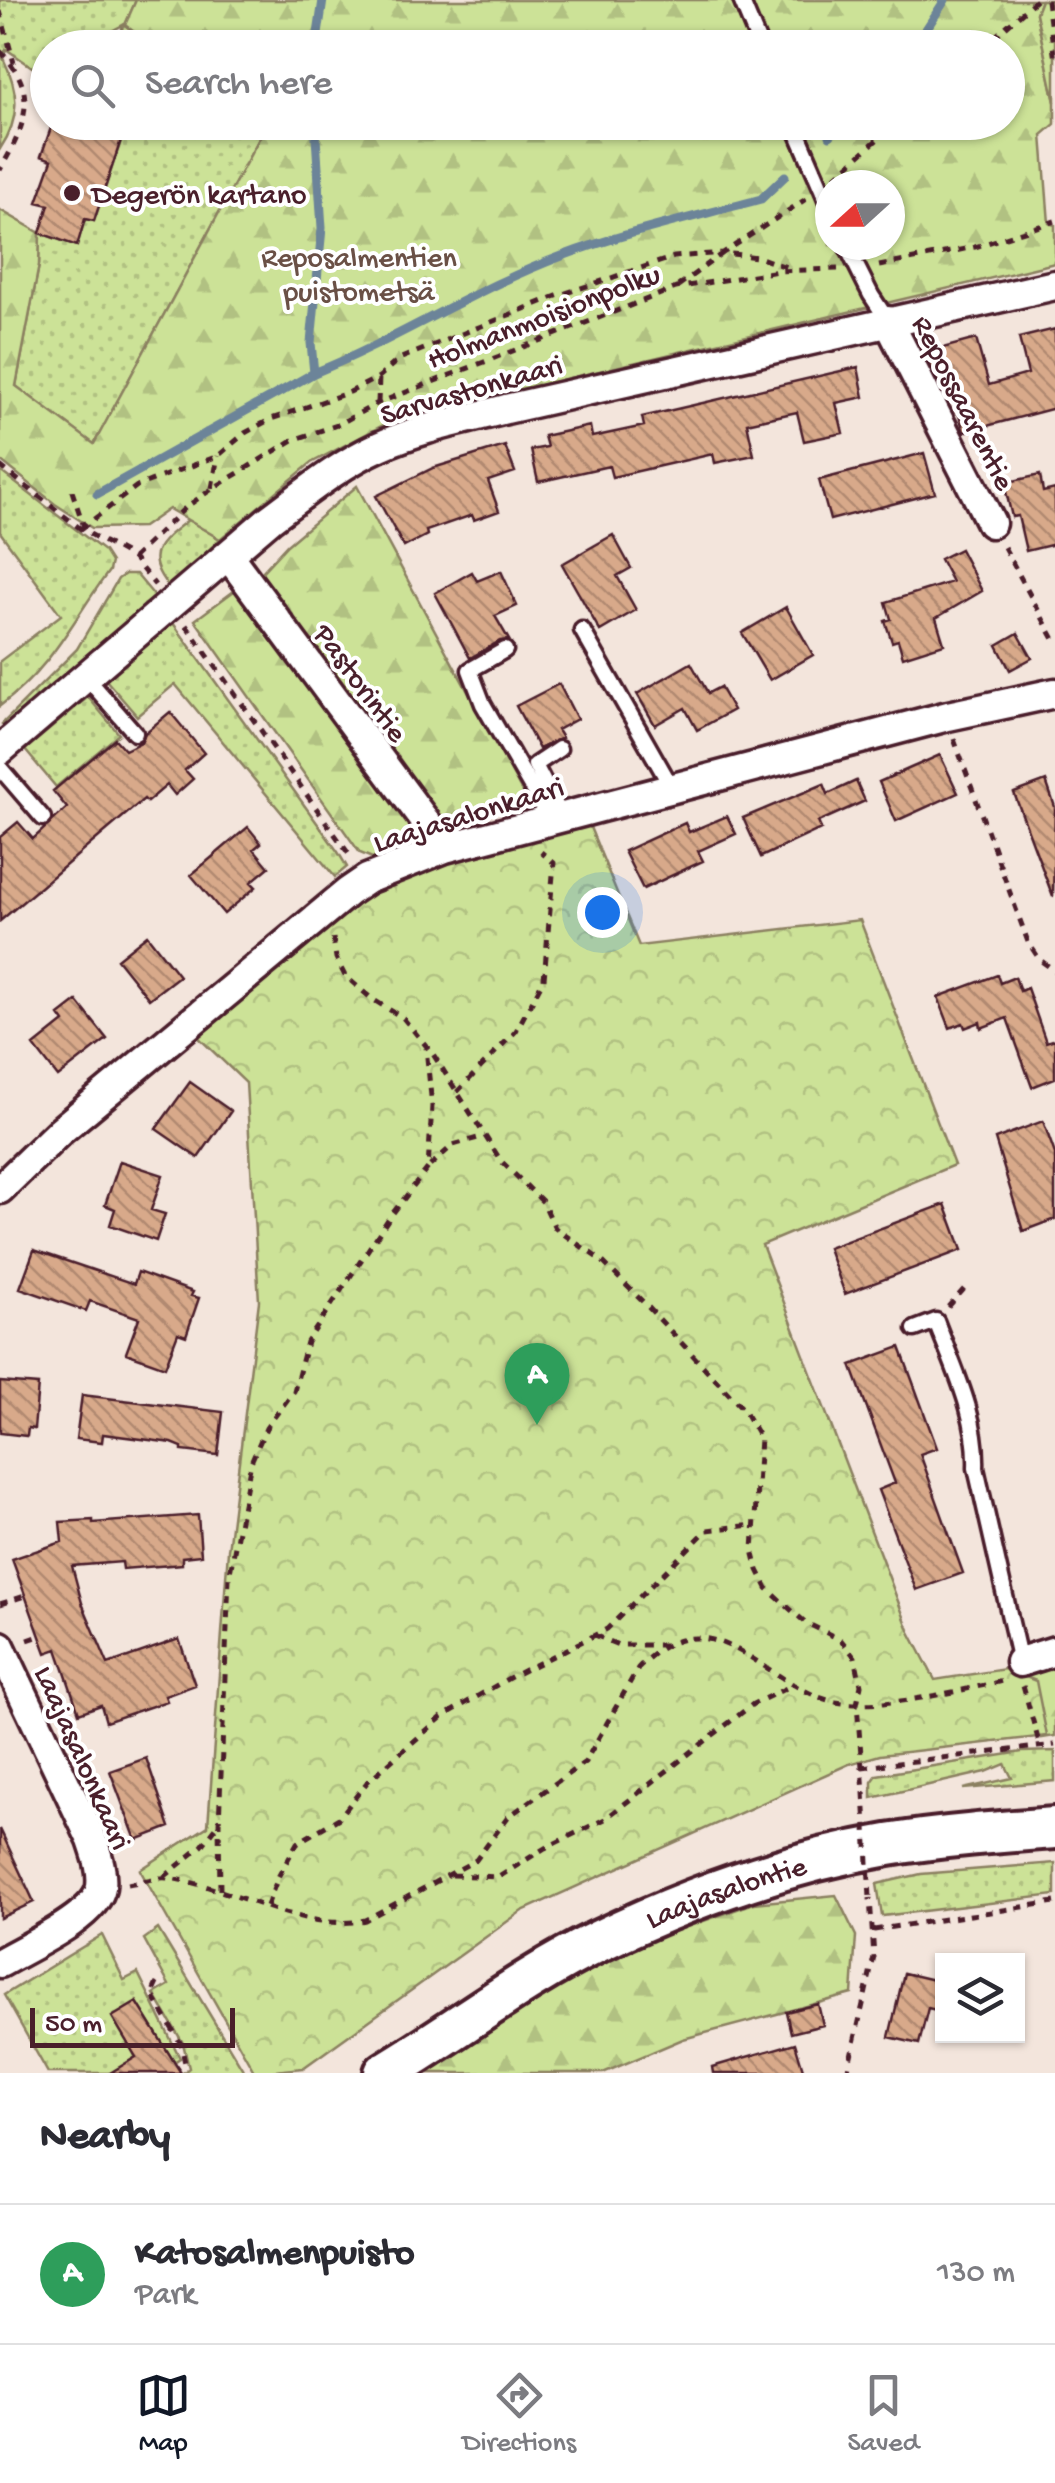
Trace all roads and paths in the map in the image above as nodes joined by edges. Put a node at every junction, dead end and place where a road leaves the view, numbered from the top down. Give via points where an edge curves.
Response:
1 (741, 0) edge
2 (1036, 0) edge
3 (1047, 0) edge
4 (0, 11) edge
5 (754, 30) edge
6 (1002, 30) edge
7 (0, 50) edge
8 (1055, 61) edge
9 (15, 66) junction
10 (801, 140) edge
11 (877, 140) edge
12 (0, 170) edge
13 (843, 170) edge
14 (815, 175) edge
15 (815, 193) edge
16 (1055, 220) edge
17 (723, 253) junction
18 (853, 260) edge
19 (857, 268) junction
20 (792, 269) junction
21 (1055, 285) edge
22 (676, 288) junction
23 (888, 321) junction
24 (380, 377) junction
25 (378, 403) junction
26 (218, 456) junction
27 (0, 466) edge
28 (212, 489) junction
29 (72, 492) dead end
30 (990, 523) joint
31 (83, 528) junction
32 (228, 555) junction
33 (133, 558) junction
34 (172, 604) junction
35 (582, 630) dead end
36 (1055, 641) edge
37 (505, 650) dead end
38 (86, 676) junction
39 (1055, 692) edge
40 (948, 716) junction
41 (135, 733) dead end
42 (559, 749) dead end
43 (0, 750) edge
44 (0, 768) edge
45 (672, 788) junction
46 (43, 818) dead end
47 (556, 819) junction
48 (516, 829) junction
49 (445, 848) junction
50 (367, 879) junction
51 (323, 912) junction
52 (1055, 971) edge
53 (426, 1046) junction
54 (457, 1092) junction
55 (485, 1136) junction
56 (428, 1168) junction
57 (0, 1188) edge
58 (915, 1329) dead end
59 (753, 1526) junction
60 (25, 1596) dead end
61 (0, 1604) edge
62 (595, 1636) junction
63 (668, 1645) junction
64 (0, 1646) edge
65 (1055, 1651) edge
66 (1020, 1670) junction
67 (794, 1684) junction
68 (858, 1704) junction
69 (1055, 1745) edge
70 (1040, 1746) junction
71 (862, 1767) junction
72 (219, 1824) junction
73 (1055, 1828) edge
74 (448, 1875) junction
75 (163, 1878) junction
76 (101, 1889) junction
77 (220, 1890) junction
78 (1055, 1902) edge
79 (267, 1906) junction
80 (874, 1930) junction
81 (0, 1963) edge
82 (157, 1983) dead end
83 (427, 2048) junction
84 (178, 2068) dead end
85 (385, 2073) edge
86 (394, 2073) edge
87 (847, 2073) edge

1 - 5 lane
2 - 6 path
3 - 8 path
4 - 9 path
7 - 9 path
9 - 12 path via 28,101
10 - 14 lane
11 - 13 path
15 - 17 path
16 - 19 path, Holmanmoisionpolku via 913,262
17 - 20 path
17 - 22 path
17 - 24 path via 674,257 554,297 398,360
18 - 19 lane, Repossaarentie
19 - 20 path, Holmanmoisionpolku
19 - 23 lane, Repossaarentie
20 - 22 path, Holmanmoisionpolku
21 - 23 street, Sarvastonkaari
22 - 25 path, Holmanmoisionpolku
23 - 30 street, Repossaarentie
23 - 32 street, Sarvastonkaari via 424,430 348,463
24 - 25 path
24 - 26 path via 271,419
25 - 28 path, Holmanmoisionpolku via 293,440
26 - 28 path
26 - 31 path via 137,486
27 - 31 path
28 - 33 path, Holmanmoisionpolku
29 - 31 path
30 - 36 path, Repossaarentie
31 - 33 path
32 - 34 street, Sarvastonkaari
32 - 49 street, Pastorintie
33 - 34 path
34 - 38 street, Sarvastonkaari
34 - 50 path
35 - 45 lane
37 - 47 lane via 470,670 483,704
38 - 41 lane
38 - 43 street, Sarvastonkaari
39 - 40 street, Laajasalonkaari
40 - 45 street, Laajasalonkaari
40 - 52 path via 1028,942
42 - 47 lane via 535,766
44 - 46 lane
45 - 47 street, Laajasalonkaari
47 - 48 street, Laajasalonkaari
48 - 49 street, Laajasalonkaari
48 - 54 path via 554,863 544,979 516,1031
49 - 50 street, Laajasalonkaari
50 - 51 street, Laajasalonkaari
51 - 53 path via 345,976 403,1018
51 - 57 street, Laajasalonkaari via 60,1130
53 - 54 path
53 - 56 path via 432,1106
54 - 55 path
55 - 56 path via 453,1145
55 - 59 path via 501,1162 544,1202 555,1228 602,1260 743,1410 760,1438
56 - 72 path via 307,1342 294,1391 266,1428 252,1462 228,1578
58 - 66 lane via 936,1321 972,1417 976,1468
59 - 62 path via 707,1530
59 - 68 path via 752,1550 767,1588 806,1623 852,1650 861,1685
60 - 61 path
62 - 63 path via 618,1644
62 - 79 path via 442,1717 368,1781 339,1818 297,1843
63 - 67 path via 712,1638
63 - 74 path via 638,1668 586,1762 508,1817 476,1860
64 - 76 street, Laajasalonkaari via 92,1840
65 - 66 street
66 - 68 path via 955,1692
66 - 70 path
67 - 68 path
67 - 74 path via 754,1704 605,1819 499,1877
68 - 71 path
69 - 70 path
70 - 71 path
71 - 80 path, bridge
72 - 75 path
72 - 77 path
73 - 83 main road, Laajasalontie via 886,1846 734,1884 597,1942
74 - 79 path via 345,1924
75 - 76 path
75 - 77 path
76 - 81 street, Laajasalonkaari via 82,1915
77 - 79 path
78 - 80 path
80 - 87 path via 874,1957
82 - 84 path via 152,1994 181,2044 185,2063
83 - 85 main road, Laajasalontie
83 - 86 main road, Laajasalontie

